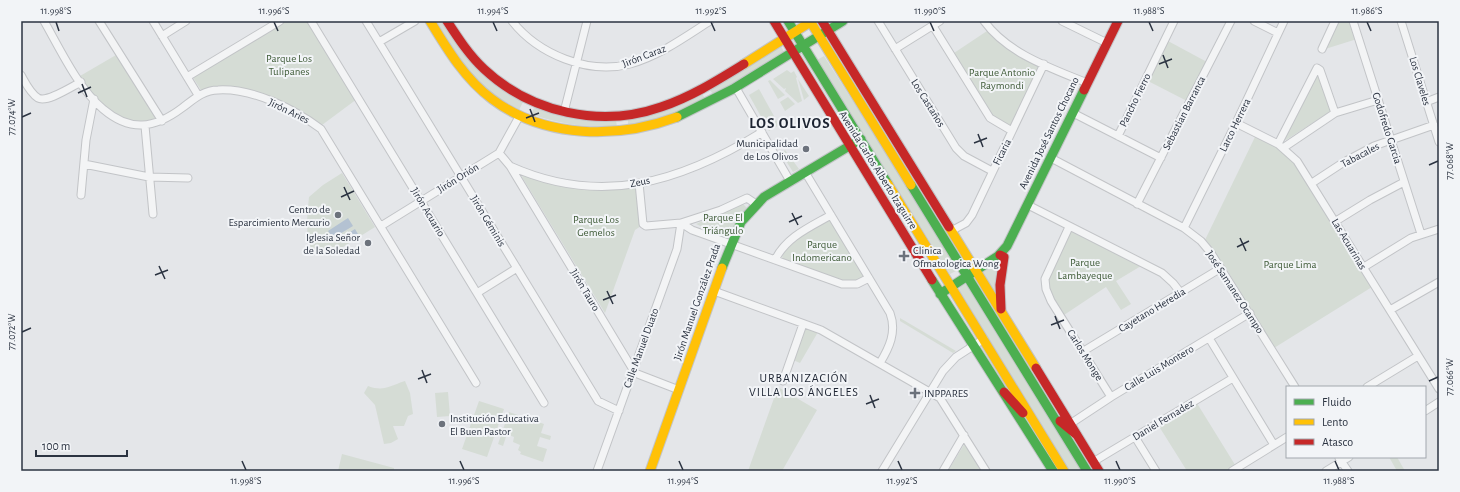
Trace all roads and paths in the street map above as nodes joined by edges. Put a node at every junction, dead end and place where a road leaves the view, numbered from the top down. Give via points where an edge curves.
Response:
1 (44, 21) edge
2 (99, 21) edge
3 (153, 21) edge
4 (186, 21) edge
5 (280, 21) edge
6 (311, 21) edge
7 (366, 21) edge
8 (415, 21) edge
9 (430, 21) edge
10 (448, 21) edge
11 (512, 21) edge
12 (587, 21) edge
13 (710, 21) edge
14 (774, 21) edge
15 (788, 21) edge
16 (811, 21) edge
17 (822, 21) edge
18 (843, 21) edge
19 (878, 21) edge
20 (940, 21) edge
21 (984, 21) edge
22 (1062, 21) edge
23 (1118, 21) edge
24 (1174, 21) edge
25 (1231, 21) edge
26 (1254, 21) edge
27 (1284, 21) edge
28 (1335, 21) edge
29 (1353, 21) edge
30 (1401, 21) edge
31 (933, 26) junction
32 (828, 31) junction
33 (795, 32) junction
34 (1278, 33) junction
35 (162, 36) junction
36 (819, 36) junction
37 (784, 38) junction
38 (379, 42) junction
39 (1106, 43) junction
40 (803, 46) junction
41 (895, 49) junction
42 (1322, 49) dead end
43 (793, 52) junction
44 (576, 62) junction
45 (1044, 64) junction
46 (21, 75) edge
47 (187, 77) junction
48 (81, 82) junction
49 (1087, 83) junction
50 (24, 85) edge
51 (736, 88) junction
52 (198, 95) junction
53 (1439, 97) edge
54 (94, 99) junction
55 (1378, 100) junction
56 (1426, 102) junction
57 (564, 112) junction
58 (1073, 113) junction
59 (1335, 113) junction
60 (520, 115) junction
61 (162, 121) junction
62 (1236, 123) junction
63 (1434, 125) junction
64 (145, 126) junction
65 (1012, 131) junction
66 (762, 132) junction
67 (1118, 136) junction
68 (861, 139) junction
69 (1391, 140) junction
70 (1439, 142) edge
71 (849, 146) junction
72 (1280, 146) junction
73 (499, 152) junction
74 (1051, 158) junction
75 (1161, 158) junction
76 (84, 164) junction
77 (510, 166) junction
78 (992, 171) junction
79 (805, 172) junction
80 (461, 176) junction
81 (149, 177) junction
82 (188, 178) dead end
83 (790, 181) junction
84 (1404, 182) junction
85 (639, 183) junction
86 (1312, 183) junction
87 (80, 195) dead end
88 (421, 201) junction
89 (756, 204) junction
90 (1137, 204) junction
91 (1028, 205) junction
92 (153, 214) dead end
93 (831, 215) junction
94 (1336, 221) junction
95 (681, 224) junction
96 (381, 226) junction
97 (1069, 226) junction
98 (1184, 228) junction
99 (1439, 229) edge
100 (951, 231) junction
101 (1421, 234) junction
102 (730, 244) junction
103 (1000, 255) junction
104 (775, 260) junction
105 (517, 268) junction
106 (1221, 268) junction
107 (1364, 268) junction
108 (972, 273) junction
109 (869, 278) junction
110 (1439, 282) edge
111 (952, 286) junction
112 (714, 291) junction
113 (1180, 292) junction
114 (477, 293) junction
115 (940, 294) junction
116 (1390, 310) junction
117 (1250, 314) junction
118 (803, 324) junction
119 (1005, 324) junction
120 (1209, 338) junction
121 (984, 339) junction
122 (973, 346) junction
123 (1082, 352) junction
124 (1418, 356) junction
125 (880, 363) junction
126 (633, 371) junction
127 (1233, 378) junction
128 (1436, 379) edge
129 (784, 380) dead end
130 (476, 383) dead end
131 (1294, 386) edge
132 (1369, 386) edge
133 (679, 390) junction
134 (1439, 390) edge
135 (929, 392) junction
136 (1004, 392) junction
137 (1111, 397) junction
138 (1439, 402) edge
139 (544, 404) dead end
140 (1426, 410) edge
141 (619, 411) junction
142 (1055, 417) junction
143 (1070, 424) junction
144 (1037, 427) junction
145 (964, 435) junction
146 (1077, 435) junction
147 (1135, 437) junction
148 (1286, 438) edge
149 (1274, 445) junction
150 (1340, 459) edge
151 (1093, 462) junction
152 (597, 471) edge
153 (650, 471) edge
154 (882, 471) edge
155 (943, 471) edge
156 (986, 471) edge
157 (1053, 471) edge
158 (1064, 471) edge
159 (1087, 471) edge
160 (1099, 471) edge
161 (1156, 471) edge
162 (1232, 471) edge
163 (1326, 471) edge
164 (1348, 471) edge

1 - 48 street, Jirón Aries
2 - 61 street
3 - 35 street
4 - 35 street
5 - 47 street
6 - 88 street, Jirón Acuario
7 - 38 street, Jirón Géminis
8 - 38 street
9 - 60 main road via 448,50 476,85 497,102
10 - 57 main road via 471,55 491,76 530,100
11 - 44 street, Jirón Caraz via 542,47
12 - 44 street
13 - 44 street, Jirón Caraz via 668,47 631,64 611,67
14 - 37 main road, Avenida Carlos Alberto Izaguirre
15 - 33 main road, Avenida Carlos Alberto Izaguirre
16 - 33 main road
16 - 36 main road, Avenida Carlos Alberto Izaguirre
17 - 32 main road, Avenida Carlos Alberto Izaguirre
18 - 32 main road
19 - 41 street, Los Castaños
20 - 31 street
21 - 45 street via 1009,45
22 - 39 street
23 - 39 main road, Avenida José Santos Chocano
24 - 67 street, Pancho Fierro
25 - 75 street, Sebastian Barranca
26 - 34 street
27 - 34 street, Larco Herrera
28 - 42 street
29 - 55 street, Godofredo Garcia
30 - 56 street, Los Claveles
31 - 41 street
31 - 65 street via 990,118
32 - 36 main road
32 - 100 main road, Avenida Carlos Alberto Izaguirre
33 - 37 main road
33 - 40 main road, Avenida Carlos Alberto Izaguirre
34 - 62 street, Larco Herrera
35 - 47 street
36 - 40 main road
36 - 108 main road, Avenida Carlos Alberto Izaguirre
37 - 43 main road, Avenida Carlos Alberto Izaguirre
37 - 57 main road via 706,86 662,107 642,113 597,117
38 - 80 street, Jirón Géminis
39 - 49 main road, Avenida José Santos Chocano
40 - 43 main road
40 - 68 main road, Avenida Carlos Alberto Izaguirre
41 - 78 street, Los Castaños via 956,148 964,156
43 - 51 main road
43 - 71 main road, Avenida Carlos Alberto Izaguirre
44 - 57 street
45 - 49 street
45 - 65 street, Ficaria
46 - 50 street
47 - 52 street
48 - 50 street via 44,99 35,96
48 - 54 street, Jirón Aries
49 - 58 main road, Avenida José Santos Chocano
51 - 60 main road via 685,115 658,126 632,132 584,132
51 - 66 street
52 - 61 street, Jirón Aries
52 - 96 street, Jirón Aries via 217,90 236,91 267,99 310,120 321,129
53 - 56 street
54 - 64 street, Jirón Aries via 103,109 120,120
54 - 76 street
55 - 59 street
55 - 69 street, Godofredo Garcia
56 - 63 street, Los Claveles
58 - 67 street
58 - 74 main road, Avenida José Santos Chocano
59 - 72 street
59 - 72 street via 1318,68
60 - 73 street, Jirón Orión
61 - 64 street, Jirón Aries
62 - 72 street, Las Acuarinas
62 - 98 street, Larco Herrera
63 - 69 street, Tabacales
63 - 70 street, Los Claveles
64 - 81 street
65 - 78 street, Ficaria
66 - 83 street
66 - 85 street, Zeus via 697,168
67 - 75 street
68 - 71 main road, Jirón Manuel González Prada
68 - 111 main road, Avenida Carlos Alberto Izaguirre
69 - 84 street, Godofredo Garcia
69 - 86 street, Tabacales via 1358,154
71 - 79 main road, Jirón Manuel González Prada
71 - 115 main road, Avenida Carlos Alberto Izaguirre
72 - 86 street, Las Acuarinas via 1297,161
73 - 77 street, Jirón Tauro
73 - 80 street, Jirón Orión
74 - 90 street, José Samanez Ocampo
74 - 91 main road, Avenida José Santos Chocano
75 - 90 street, Sebastian Barranca
76 - 81 street
76 - 87 street
77 - 85 street, Zeus via 549,180 577,185 610,187
77 - 126 street, Jirón Tauro
78 - 100 street, Ficaria via 969,220
79 - 83 main road, Jirón Manuel González Prada
79 - 93 street
80 - 88 street, Jirón Orión
80 - 105 street, Jirón Géminis
81 - 82 street
81 - 92 street
83 - 89 main road, Jirón Manuel González Prada
84 - 94 street
84 - 101 street, Godofredo Garcia
85 - 95 street via 646,226
86 - 94 street, Las Acuarinas
88 - 96 street, Jirón Orión
88 - 114 street, Jirón Acuario
89 - 95 street via 750,199 744,199
89 - 102 main road, Jirón Manuel González Prada via 741,222
90 - 98 street, José Samanez Ocampo
91 - 97 street
91 - 103 main road, Avenida José Santos Chocano
93 - 104 street via 790,239
93 - 109 street
94 - 107 street, Las Acuarinas
95 - 102 street
95 - 126 street, Calle Manuel Duato via 677,249
96 - 130 street, Jirón Aries
97 - 113 street via 1162,273
97 - 123 street, Carlos Monge via 1045,284 1051,301
98 - 106 street, José Samanez Ocampo via 1201,241
99 - 101 street
100 - 108 main road, Avenida Carlos Alberto Izaguirre
101 - 107 street via 1401,243
102 - 104 street
102 - 112 main road, Jirón Manuel González Prada
103 - 108 main road, Avenida José Santos Chocano
103 - 119 main road via 1004,257 1000,292
104 - 109 street via 846,285 857,284
105 - 114 street
105 - 141 street, Jirón Géminis via 598,401
106 - 113 street, Cayetano Heredia
106 - 117 street, José Samanez Ocampo
107 - 116 street, Las Acuarinas
108 - 111 main road, Avenida José Santos Chocano
108 - 119 main road, Avenida Carlos Alberto Izaguirre
108 - 119 main road, Avenida Carlos Alberto Izaguirre
109 - 125 street via 890,313 893,324 890,343
110 - 116 street
111 - 115 main road, Avenida José Santos Chocano
111 - 121 main road, Avenida Carlos Alberto Izaguirre
112 - 118 street
112 - 133 main road, Jirón Manuel González Prada
113 - 123 street, Cayetano Heredia
114 - 139 street, Jirón Acuario
115 - 122 main road, Avenida Carlos Alberto Izaguirre
116 - 124 street, Las Acuarinas
117 - 120 street, Calle Luis Montero
117 - 131 street, José Samanez Ocampo
118 - 125 street via 827,333
118 - 129 street
119 - 142 main road, Avenida Carlos Alberto Izaguirre
119 - 143 main road, Avenida Carlos Alberto Izaguirre
120 - 127 street
120 - 137 street, Calle Luis Montero
121 - 122 street
121 - 144 main road, Avenida Carlos Alberto Izaguirre
122 - 135 street via 947,366
122 - 136 main road, Avenida Carlos Alberto Izaguirre
123 - 137 street, Carlos Monge
124 - 128 street, Las Acuarinas
124 - 132 street
125 - 135 street
126 - 133 street via 637,375
126 - 141 street, Calle Manuel Duato
127 - 147 street, Daniel Fernadez
127 - 149 street
128 - 134 street, Las Acuarinas
133 - 153 main road, Jirón Manuel González Prada
135 - 145 street via 943,402
135 - 154 street
136 - 144 main road
136 - 157 main road, Avenida Carlos Alberto Izaguirre
137 - 143 street, Calle Luis Montero
138 - 140 street
141 - 152 street, Calle Manuel Duato
142 - 146 main road
142 - 159 main road, Avenida Carlos Alberto Izaguirre
143 - 146 main road, Avenida Carlos Alberto Izaguirre
144 - 158 main road, Avenida Carlos Alberto Izaguirre
145 - 155 street
145 - 156 street
146 - 151 main road, Avenida Carlos Alberto Izaguirre
147 - 151 street, Daniel Fernadez
147 - 161 street
148 - 149 street
149 - 162 street
150 - 163 street
150 - 164 street
151 - 160 main road, Avenida Carlos Alberto Izaguirre

